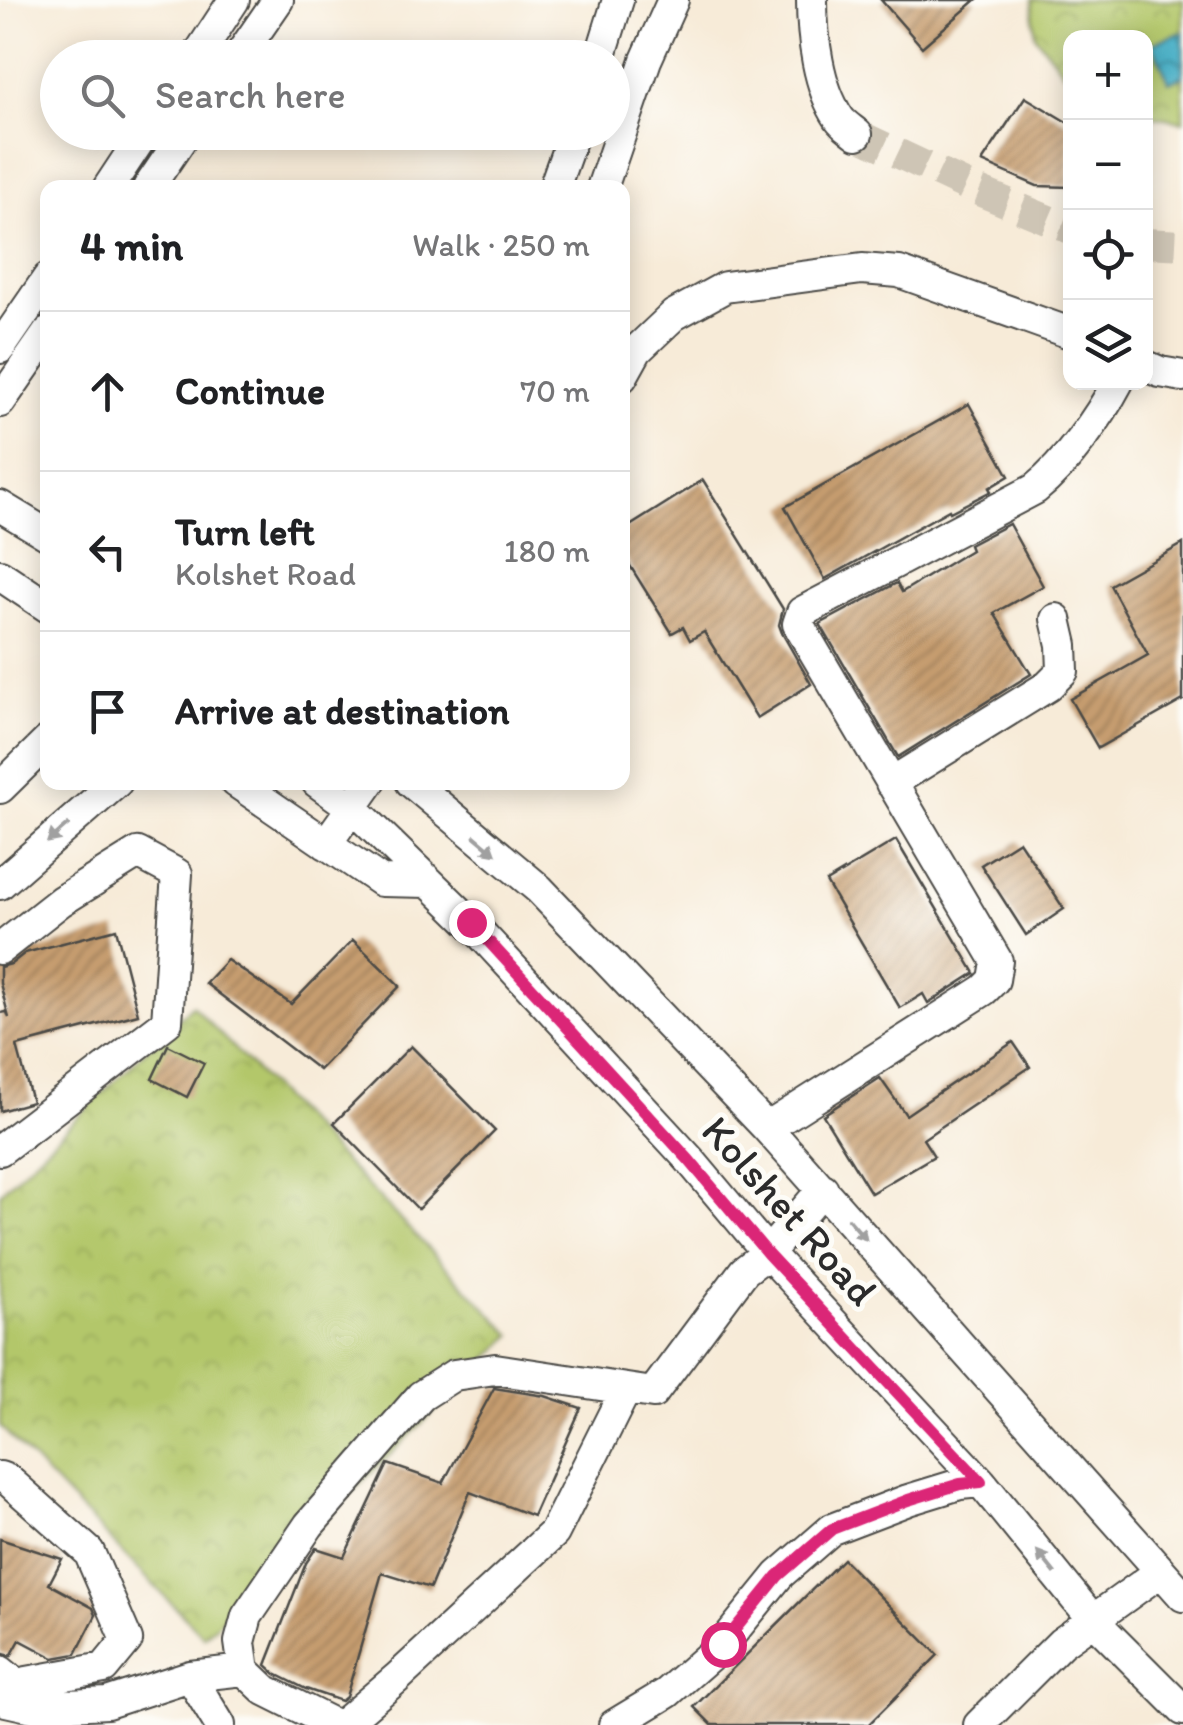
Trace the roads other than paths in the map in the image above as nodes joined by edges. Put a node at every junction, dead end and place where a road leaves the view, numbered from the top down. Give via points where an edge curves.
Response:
1 (234, 0) edge
2 (278, 0) edge
3 (618, 0) edge
4 (673, 0) edge
5 (812, 0) edge
6 (208, 40) edge
7 (250, 40) edge
8 (606, 40) edge
9 (630, 107) edge
10 (857, 134) tunnel mouth
11 (133, 150) edge
12 (174, 150) edge
13 (568, 150) edge
14 (615, 150) edge
15 (113, 180) edge
16 (153, 180) edge
17 (557, 180) edge
18 (605, 180) edge
19 (40, 294) edge
20 (1063, 331) edge
21 (40, 337) edge
22 (9, 354) edge
23 (630, 363) edge
24 (1153, 369) edge
25 (1183, 376) edge
26 (1114, 390) edge
27 (0, 402) edge
28 (0, 506) edge
29 (40, 530) edge
30 (0, 576) edge
31 (40, 601) edge
32 (1056, 620) dead end
33 (40, 750) edge
34 (891, 783) junction
35 (0, 788) edge
36 (107, 790) edge
37 (248, 790) edge
38 (420, 790) edge
39 (362, 795) edge
40 (326, 844) junction
41 (429, 882) junction
42 (0, 884) edge
43 (0, 949) edge
44 (767, 1128) junction
45 (0, 1150) edge
46 (823, 1190) junction
47 (768, 1254) junction
48 (626, 1389) junction
49 (0, 1477) edge
50 (981, 1482) junction
51 (1160, 1572) junction
52 (1183, 1596) edge
53 (1092, 1619) junction
54 (244, 1670) junction
55 (0, 1672) edge
56 (190, 1676) junction
57 (0, 1697) edge
58 (1183, 1710) edge
59 (220, 1725) edge
60 (339, 1725) edge
61 (614, 1725) edge
62 (979, 1725) edge

1 - 6 street
2 - 7 street
3 - 8 street
4 - 9 street
5 - 10 street via 819,73 840,120
11 - 15 street
12 - 16 street
13 - 17 street
14 - 18 street
19 - 22 street
20 - 23 street via 898,272 862,270 725,286 674,316
21 - 22 street
22 - 27 street
24 - 25 street
26 - 34 street via 1053,475 1035,489 802,612 798,624
28 - 29 street
30 - 31 street
32 - 34 street via 1064,671
33 - 35 street
34 - 44 street via 997,962 994,980
36 -> 42 street
37 - 40 street
38 -> 44 street, Kolshet Road via 539,889
39 - 40 street
39 - 41 street, Kolshet Road
40 - 41 street via 381,881
41 - 47 street, Kolshet Road
43 - 45 street via 138,853 177,874 166,1022
44 - 46 street, Kolshet Road
46 - 47 street
46 -> 51 street, Kolshet Road
47 - 48 street via 744,1271 652,1393
47 - 50 street, Kolshet Road
48 - 54 street via 496,1368 454,1374 421,1396 309,1525 248,1616 240,1642
48 - 60 street via 554,1533
49 - 55 street via 89,1552 127,1640 104,1668 16,1684
53 -> 50 street, Kolshet Road
50 - 61 street via 832,1529 778,1576 723,1644 666,1693
51 - 52 street, Kolshet Road
51 - 53 street
53 - 58 street, Kolshet Road
53 - 62 street
54 - 56 street
54 - 60 street via 265,1690
56 - 57 street via 107,1703 33,1707
56 - 59 street

